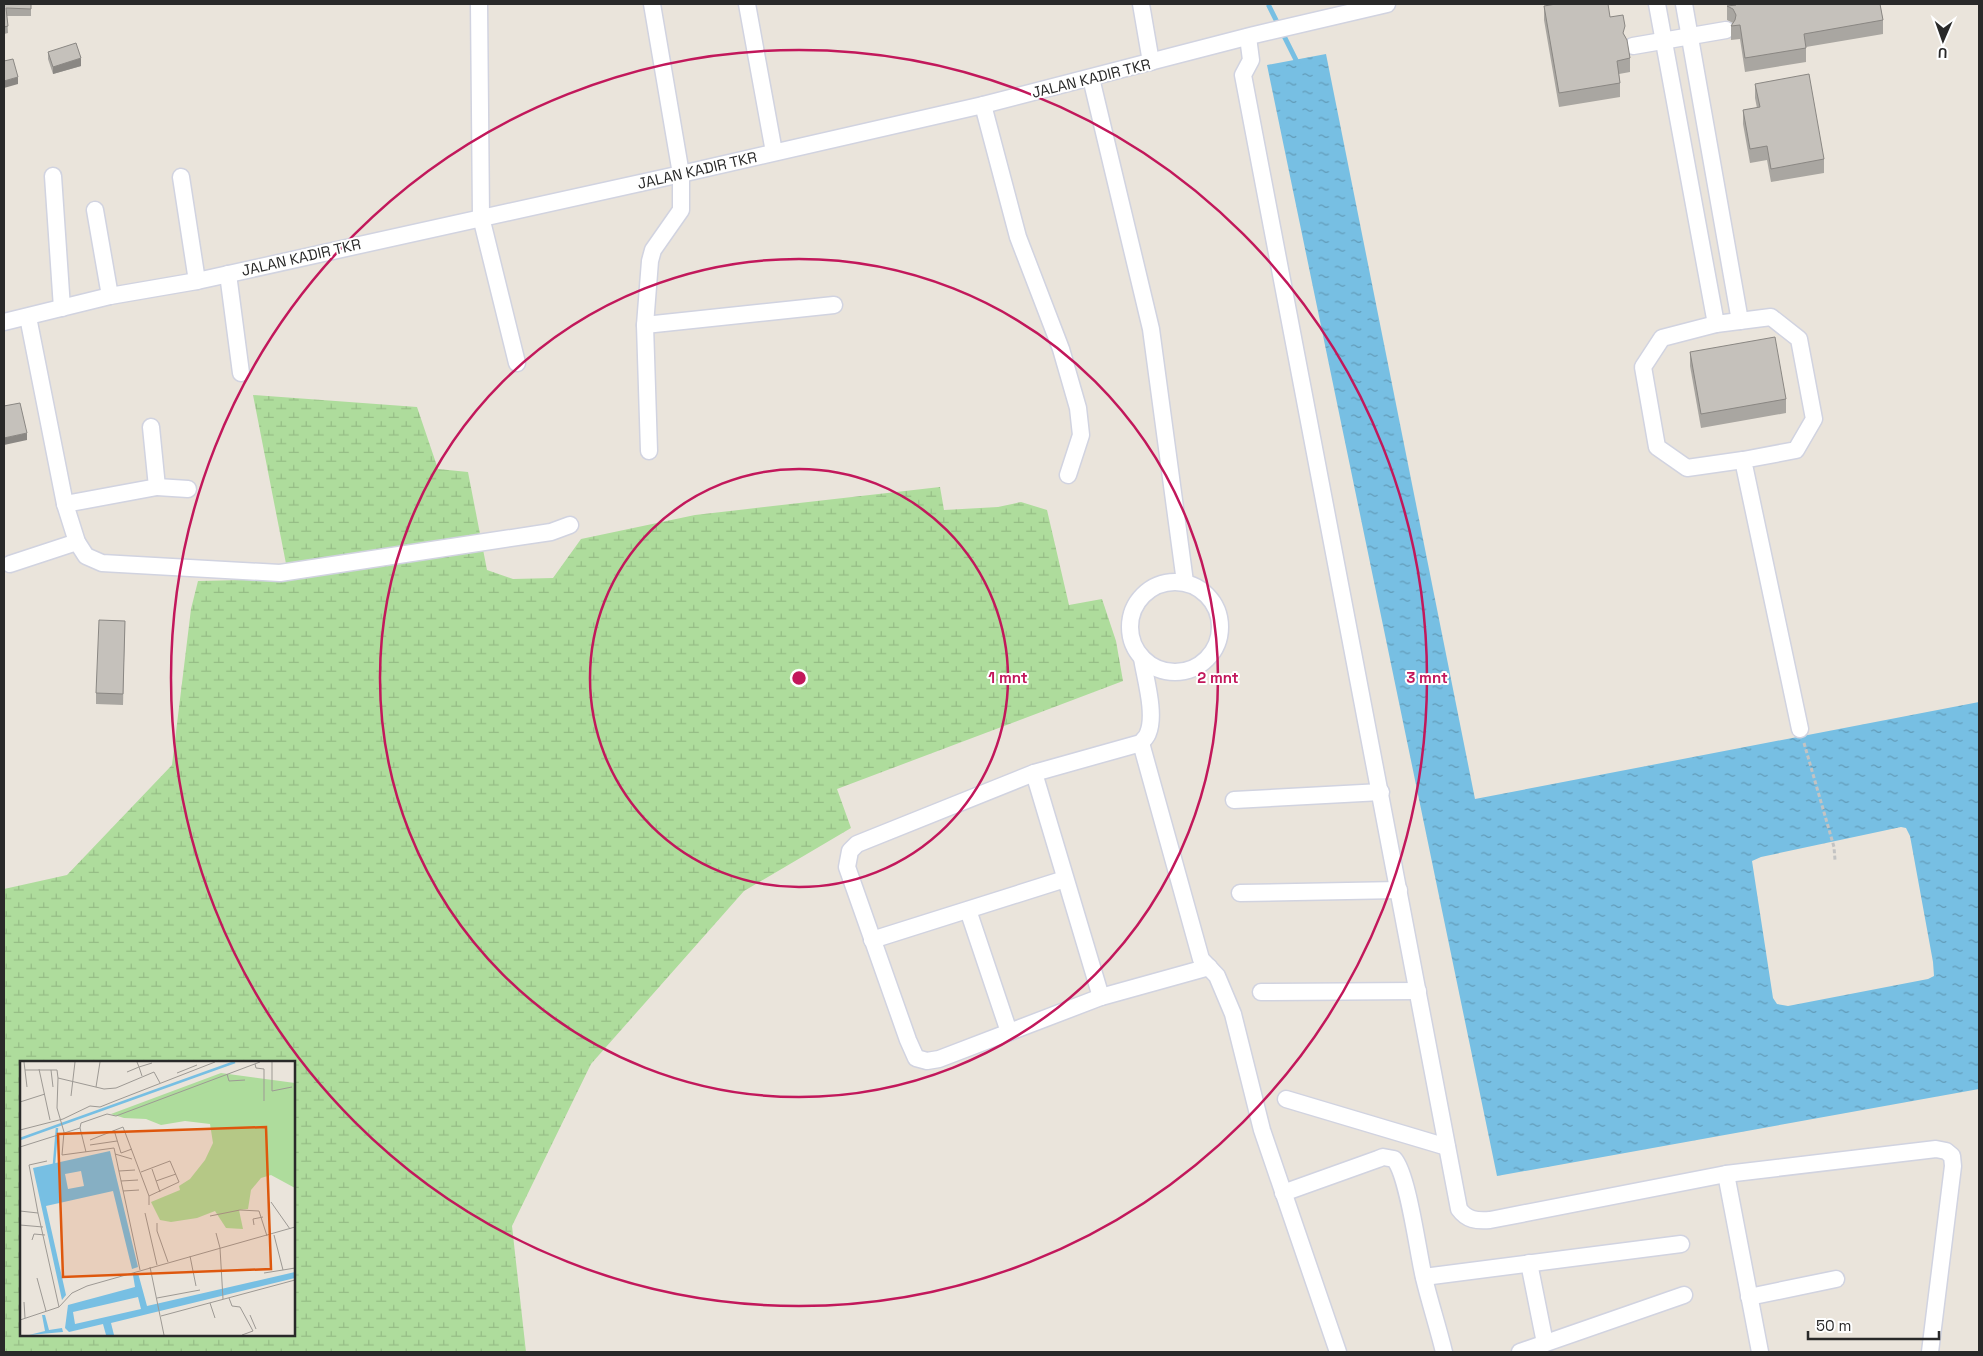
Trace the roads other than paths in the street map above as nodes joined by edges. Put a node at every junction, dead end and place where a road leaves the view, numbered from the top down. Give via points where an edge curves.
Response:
1 (479, 4) edge
2 (652, 4) edge
3 (747, 4) edge
4 (1141, 4) edge
5 (1387, 4) edge
6 (1657, 4) edge
7 (1684, 4) edge
8 (1726, 30) dead end
9 (1251, 36) junction
10 (1690, 37) junction
11 (1664, 41) junction
12 (1633, 46) dead end
13 (1151, 62) junction
14 (1091, 78) junction
15 (983, 105) junction
16 (774, 152) junction
17 (681, 174) junction
18 (54, 176) dead end
19 (181, 177) dead end
20 (94, 210) dead end
21 (482, 217) junction
22 (228, 274) junction
23 (198, 281) junction
24 (110, 296) junction
25 (834, 305) dead end
26 (62, 308) junction
27 (28, 317) junction
28 (1740, 321) junction
29 (4, 322) edge
30 (1716, 324) junction
31 (645, 325) junction
32 (517, 363) dead end
33 (240, 373) dead end
34 (151, 427) dead end
35 (649, 451) dead end
36 (1743, 460) junction
37 (1068, 475) dead end
38 (157, 487) junction
39 (188, 489) dead end
40 (65, 504) junction
41 (570, 525) dead end
42 (77, 542) junction
43 (10, 564) dead end
44 (1185, 582) junction
45 (1142, 658) junction
46 (1800, 729) road end
47 (1141, 743) junction
48 (1034, 773) junction
49 (1381, 792) junction
50 (1234, 800) dead end
51 (1065, 879) junction
52 (1399, 890) junction
53 (1240, 893) dead end
54 (968, 910) junction
55 (872, 940) junction
56 (1209, 967) junction
57 (1418, 991) junction
58 (1261, 992) dead end
59 (1101, 997) junction
60 (1009, 1032) junction
61 (1286, 1099) dead end
62 (1447, 1147) junction
63 (1726, 1174) junction
64 (1284, 1193) junction
65 (1681, 1244) dead end
66 (1529, 1263) junction
67 (1424, 1277) junction
68 (1836, 1279) dead end
69 (1684, 1295) dead end
70 (1749, 1298) junction
71 (1546, 1343) junction
72 (1338, 1352) edge
73 (1444, 1352) edge
74 (1520, 1352) edge
75 (1760, 1352) edge
76 (1930, 1352) edge

1 - 21 street
2 - 17 street
3 - 16 street
4 - 13 street
5 - 9 street, JALAN KADIR TKR
6 - 11 street
7 - 10 street
8 - 10 street
9 - 13 street, JALAN KADIR TKR
9 - 49 street via 1250,60 1243,74
10 - 11 street
10 - 28 street
11 - 12 street
11 - 30 street
13 - 14 street, JALAN KADIR TKR
14 - 15 street, JALAN KADIR TKR
14 - 44 street via 1151,329
15 - 16 street, JALAN KADIR TKR
15 - 37 street via 1018,237 1061,349 1078,408 1081,435
16 - 17 street, JALAN KADIR TKR
17 - 21 street, JALAN KADIR TKR
17 - 31 street via 681,210 653,250 650,261
18 - 26 street
19 - 23 street
20 - 24 street
21 - 22 street, JALAN KADIR TKR
21 - 32 street
22 - 23 street, JALAN KADIR TKR
22 - 33 street
23 - 24 street, JALAN KADIR TKR
24 - 26 street, JALAN KADIR TKR
25 - 31 street
26 - 27 street, JALAN KADIR TKR
27 - 29 street, JALAN KADIR TKR
27 - 40 street
28 - 30 street
28 - 36 street via 1770,316 1799,339 1814,419 1796,450
30 - 36 street via 1662,338 1643,367 1657,447 1687,468
31 - 35 street
34 - 38 street
36 - 46 street
38 - 39 street
38 - 40 street
40 - 42 street
41 - 42 street via 551,532 280,573 102,563 86,556
42 - 43 street
44 - 45 street via 1160,584 1144,594 1132,610 1130,635
44 - 45 street via 1198,587 1216,606 1220,631 1211,655 1190,670 1177,672 1164,671
45 - 47 street via 1150,701 1150,721 1148,733
47 - 48 street
47 - 56 street via 1201,959
48 - 51 street
48 - 55 street via 857,844 850,850 846,867
49 - 50 street
49 - 52 street
51 - 54 street
51 - 59 street
52 - 53 street
52 - 57 street
54 - 55 street
54 - 60 street
55 - 60 street via 916,1058 926,1061 939,1059
56 - 59 street
56 - 64 street via 1233,1014 1262,1130
57 - 58 street
57 - 62 street
59 - 60 street
61 - 62 street
62 - 63 street via 1459,1208 1465,1217 1477,1220
63 - 70 street
63 - 76 street via 1936,1149 1952,1156
64 - 67 street via 1383,1157 1394,1159 1399,1164
64 - 72 street
65 - 66 street
66 - 67 street
66 - 71 street
67 - 73 street
68 - 70 street
69 - 71 street
70 - 75 street
71 - 74 street

